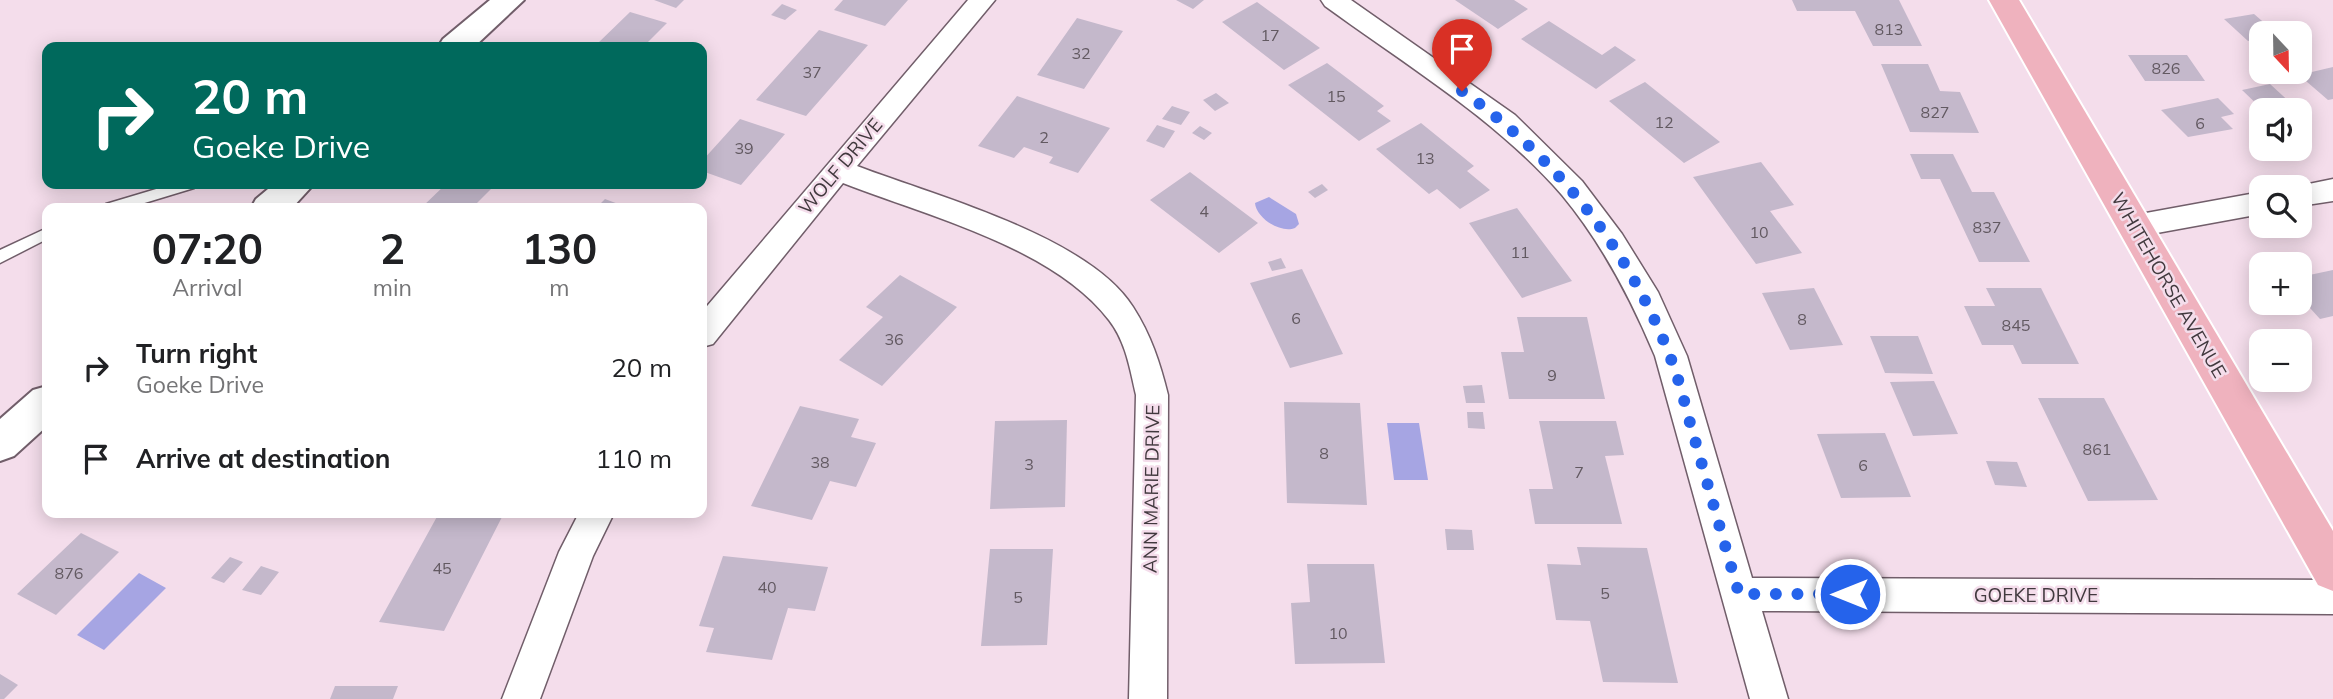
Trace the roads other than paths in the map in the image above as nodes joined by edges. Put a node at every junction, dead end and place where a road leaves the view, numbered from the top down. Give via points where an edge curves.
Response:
1 (509, 0) edge
2 (982, 0) edge
3 (1334, 0) edge
4 (2004, 0) edge
5 (460, 42) edge
6 (837, 170) junction
7 (173, 189) edge
8 (291, 189) edge
9 (2333, 190) edge
10 (2312, 194) edge
11 (127, 203) edge
12 (275, 203) edge
13 (2249, 205) edge
14 (2135, 226) junction
15 (42, 236) edge
16 (0, 257) edge
17 (707, 328) edge
18 (42, 406) edge
19 (0, 444) edge
20 (594, 518) edge
21 (2330, 561) edge
22 (1739, 594) junction
23 (2333, 597) edge
24 (522, 699) edge
25 (1148, 699) edge
26 (1769, 699) edge

1 - 5 street
2 - 6 street, WOLF DRIVE
3 - 22 street via 1512,128 1572,188 1612,242 1647,301 1671,356
4 - 14 main road, WHITEHORSE AVENUE
6 - 17 street, WOLF DRIVE
6 - 25 street, ANN MARIE DRIVE via 1054,255 1089,279 1121,313 1141,350 1152,395
7 - 11 lane
8 - 12 street
9 - 10 street
13 - 14 street
14 - 21 main road, WHITEHORSE AVENUE
15 - 16 lane
18 - 19 street
20 - 24 street via 577,552
22 - 23 street, GOEKE DRIVE
22 - 26 street

